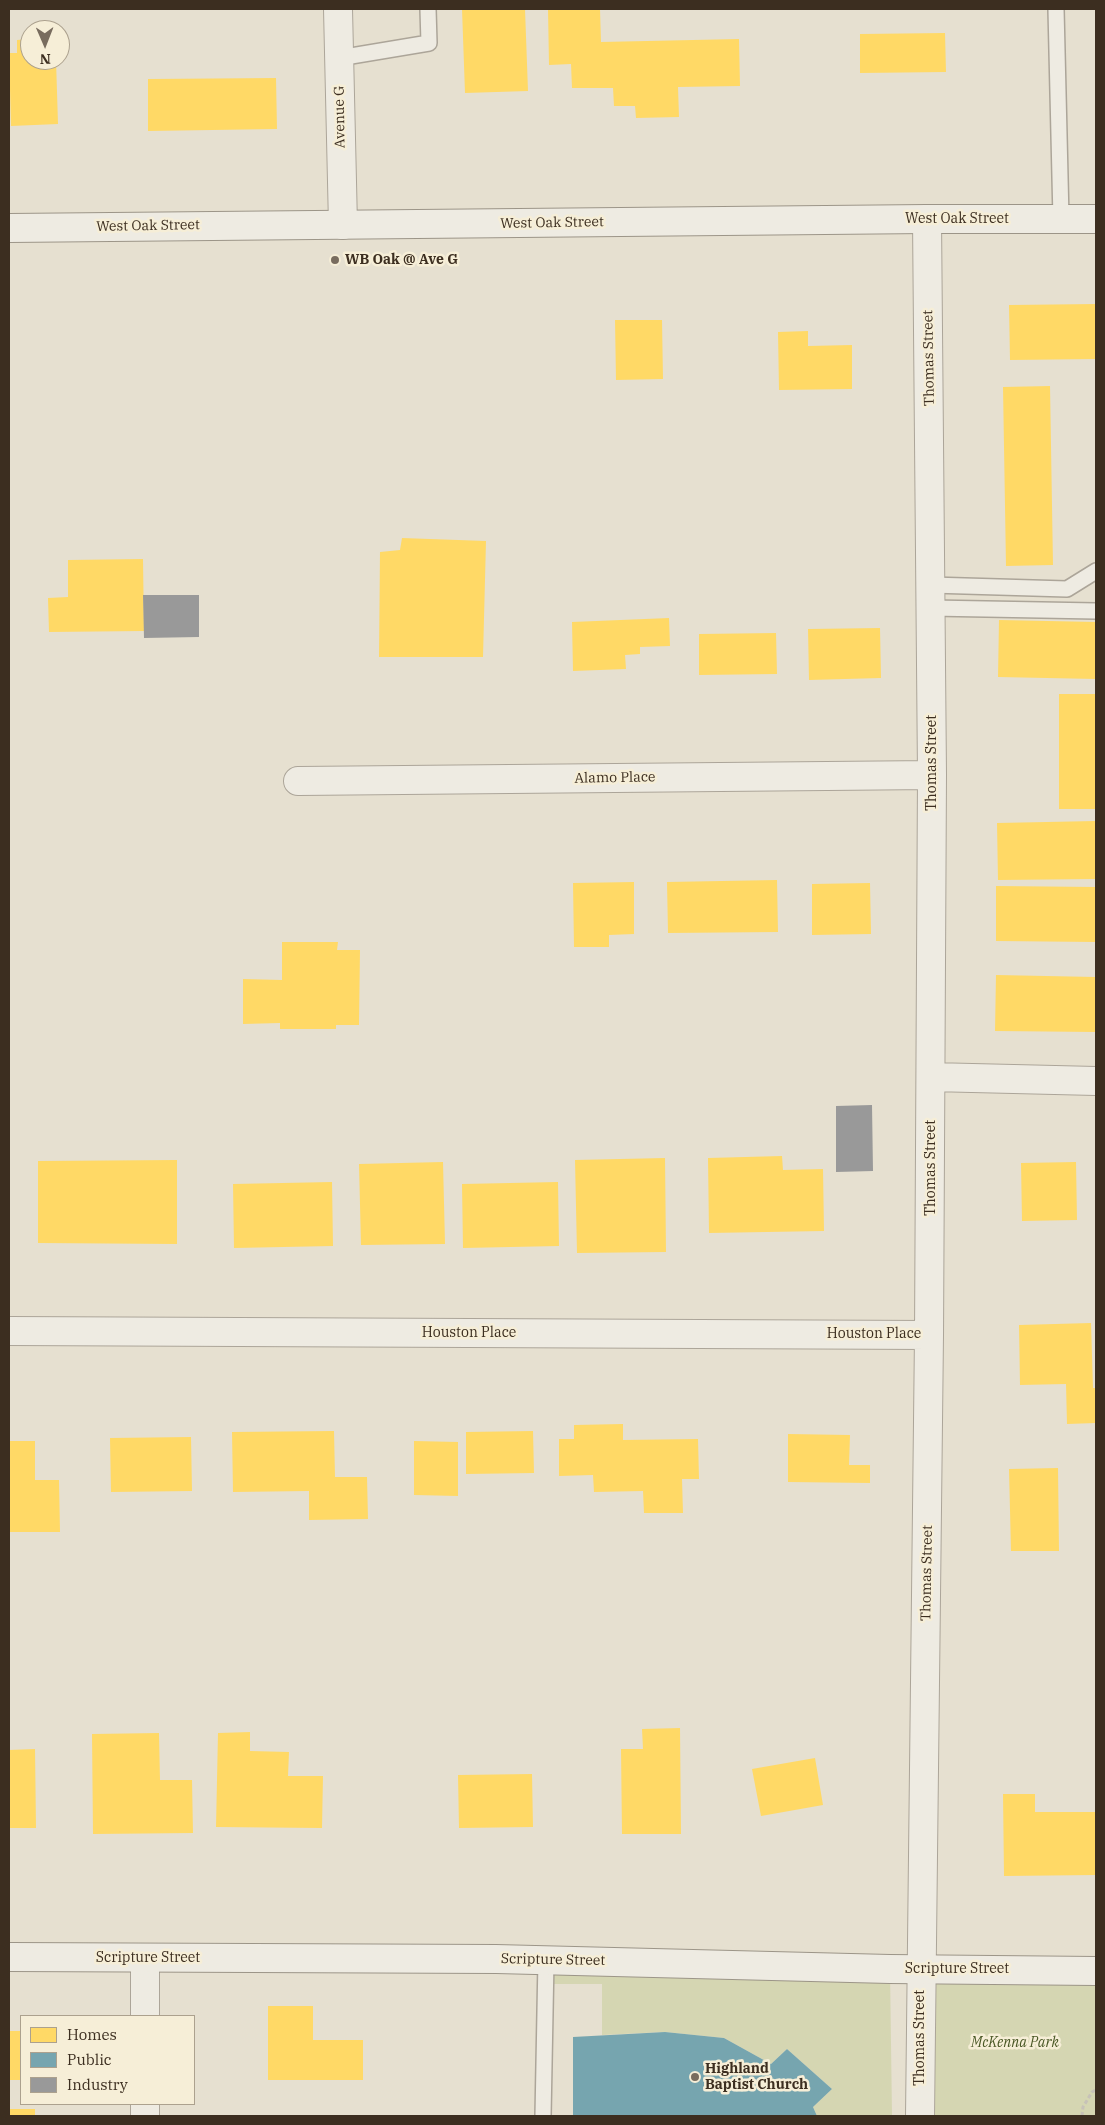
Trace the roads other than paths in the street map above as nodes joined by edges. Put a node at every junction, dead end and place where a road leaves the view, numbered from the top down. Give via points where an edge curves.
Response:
1 (338, 9) edge
2 (428, 9) edge
3 (1056, 9) edge
4 (339, 58) junction
5 (927, 219) junction
6 (1061, 219) junction
7 (1096, 220) edge
8 (343, 225) junction
9 (9, 228) edge
10 (1096, 571) edge
11 (931, 597) junction
12 (1096, 610) edge
13 (932, 775) junction
14 (298, 781) dead end
15 (931, 1077) junction
16 (1096, 1081) edge
17 (9, 1332) edge
18 (929, 1335) junction
19 (9, 1958) edge
20 (146, 1958) junction
21 (546, 1960) junction
22 (921, 1969) junction
23 (1096, 1971) edge
24 (145, 2015) edge
25 (543, 2116) edge
26 (920, 2116) edge

1 - 4 street, Avenue G
2 - 4 lane via 429,43
3 - 6 lane
4 - 8 street, Avenue G
5 - 6 street, West Oak Street
5 - 8 street, West Oak Street
5 - 11 street, Thomas Street
6 - 7 street, West Oak Street
8 - 9 street, West Oak Street
10 - 11 lane via 1067,589
11 - 12 lane
11 - 13 street, Thomas Street
13 - 14 street, Alamo Place
13 - 15 street, Thomas Street
15 - 16 street
15 - 18 street, Thomas Street
17 - 18 street, Houston Place
18 - 22 street, Thomas Street
19 - 20 street, Scripture Street
20 - 21 street, Scripture Street
20 - 24 street
21 - 22 street, Scripture Street
21 - 25 lane
22 - 23 street, Scripture Street
22 - 26 street, Thomas Street

